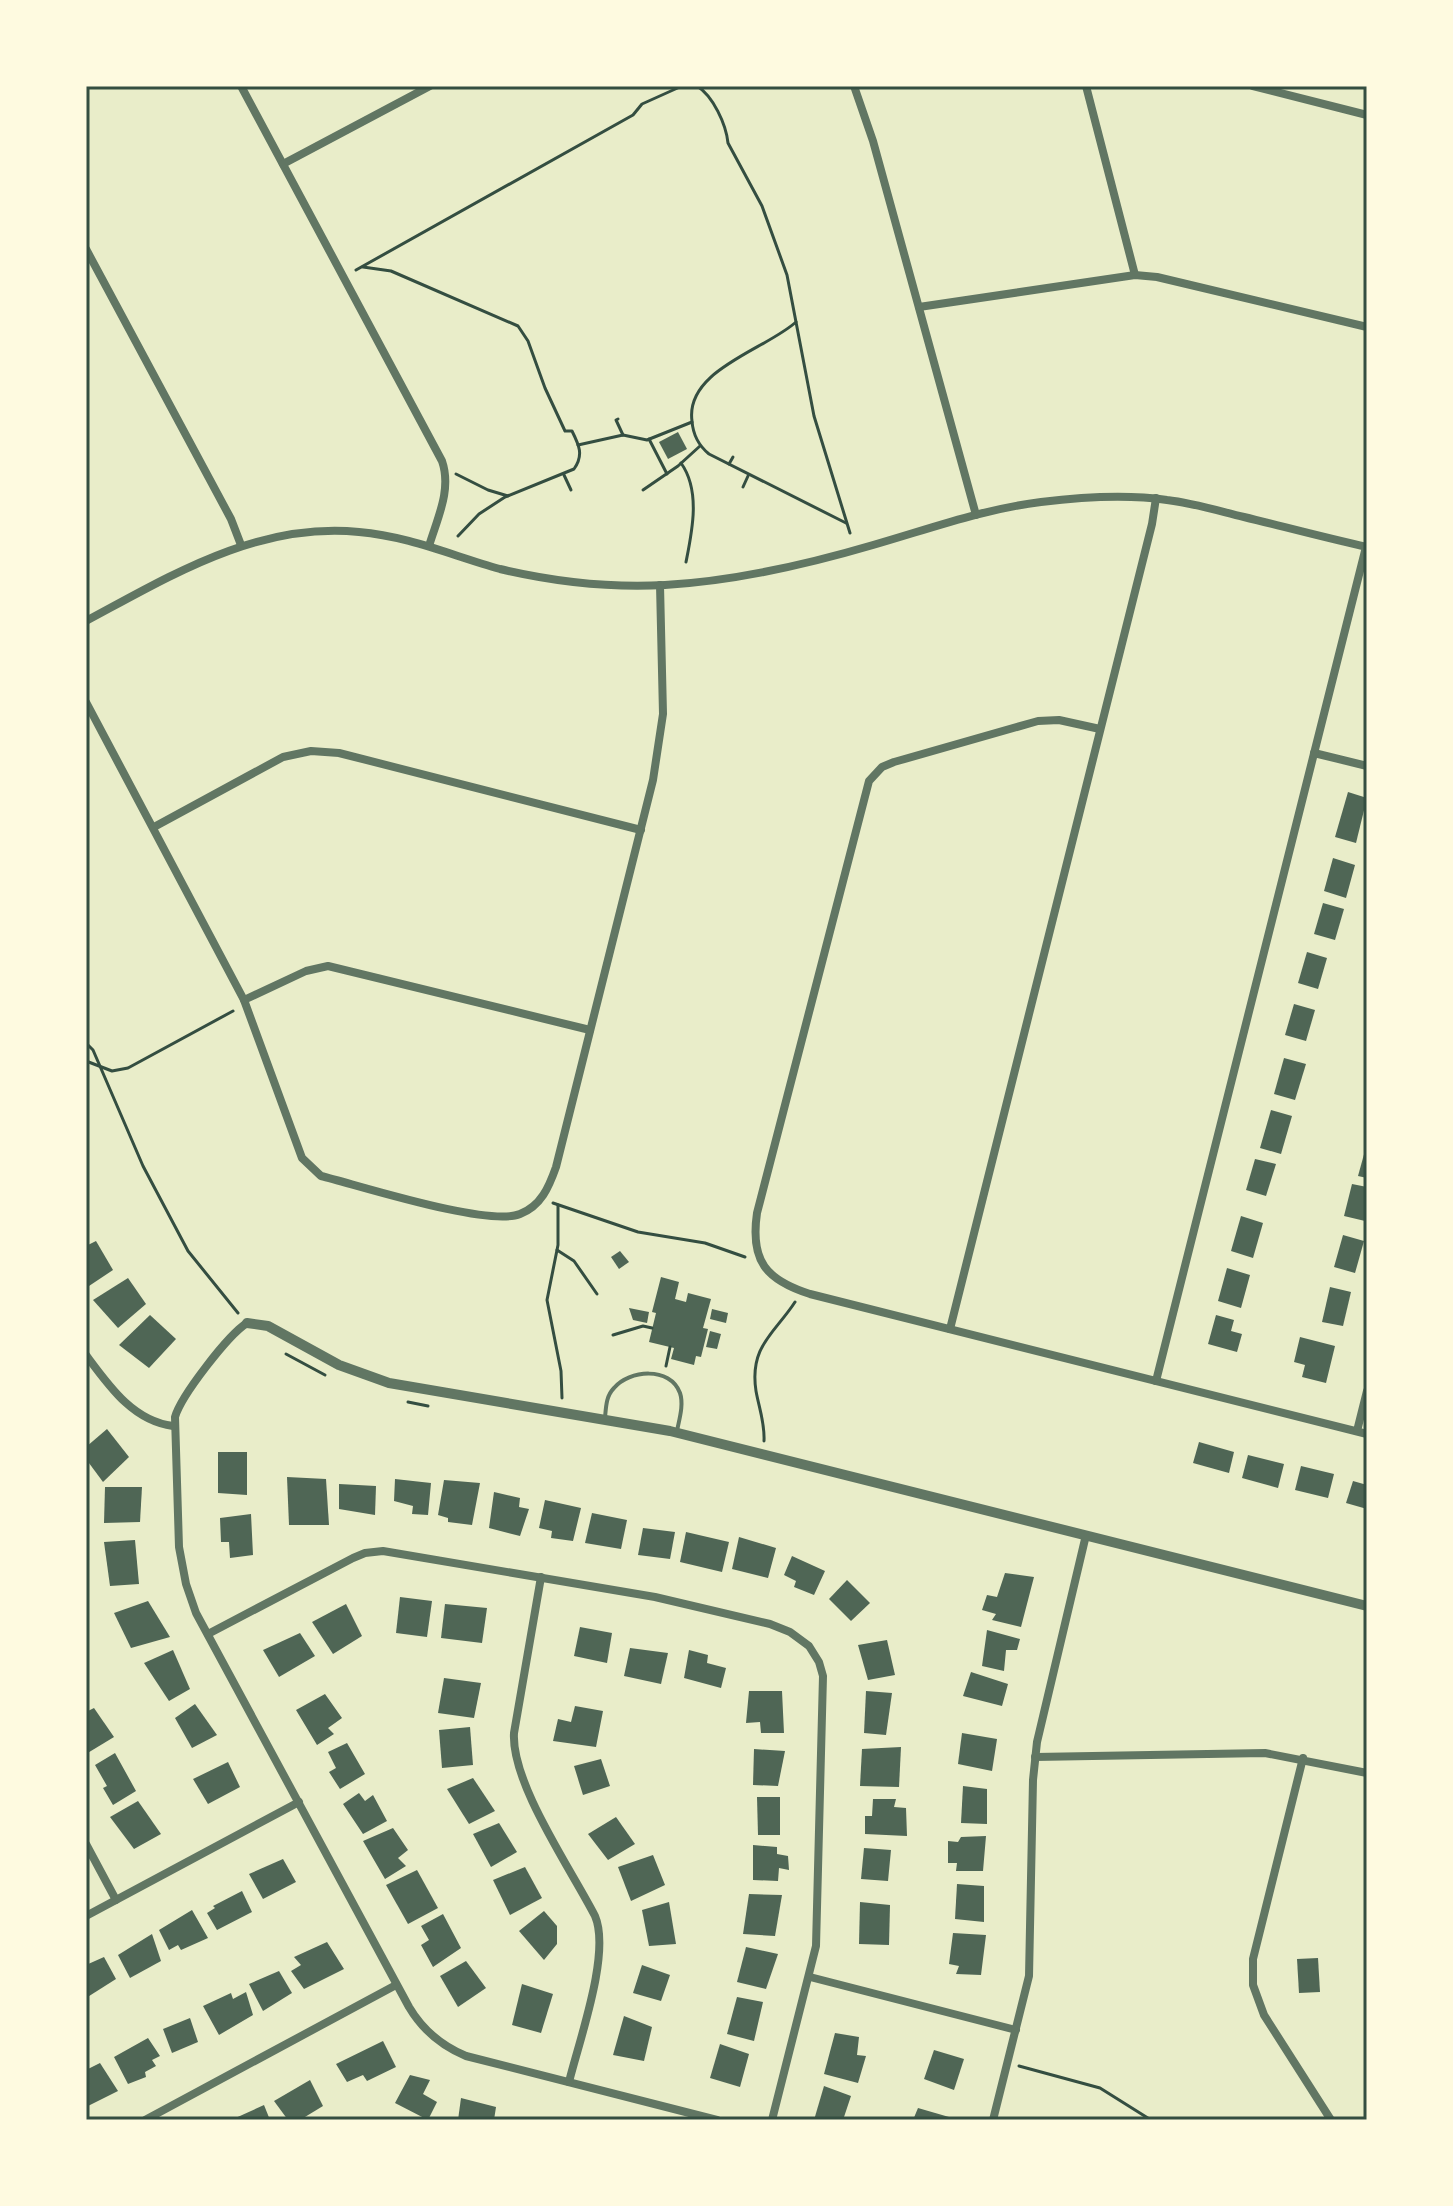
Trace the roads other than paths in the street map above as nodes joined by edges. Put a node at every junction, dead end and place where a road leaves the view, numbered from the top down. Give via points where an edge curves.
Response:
1 (241, 86) edge
2 (430, 86) edge
3 (854, 86) edge
4 (1086, 86) edge
5 (1253, 86) edge
6 (1367, 115) edge
7 (283, 164) junction
8 (86, 249) edge
9 (1135, 275) junction
10 (919, 307) junction
11 (1367, 327) edge
12 (1156, 498) junction
13 (976, 515) junction
14 (241, 545) junction
15 (429, 546) junction
16 (1366, 547) edge
17 (660, 585) junction
18 (86, 621) edge
19 (86, 702) edge
20 (1100, 729) junction
21 (1314, 753) junction
22 (1367, 766) edge
23 (154, 827) junction
24 (641, 830) junction
25 (244, 1000) junction
26 (590, 1030) junction
27 (247, 1323) joint
28 (950, 1329) junction
29 (86, 1355) edge
30 (1156, 1381) junction
31 (1367, 1391) edge
32 (605, 1418) junction
33 (173, 1426) junction
34 (1357, 1431) junction
35 (677, 1432) junction
36 (1367, 1434) edge
37 (1086, 1535) junction
38 (541, 1577) junction
39 (1367, 1606) edge
40 (208, 1634) junction
41 (1035, 1757) junction
42 (1303, 1758) junction
43 (1367, 1773) edge
44 (299, 1802) junction
45 (86, 1844) edge
46 (116, 1900) junction
47 (86, 1916) edge
48 (810, 1977) junction
49 (396, 1985) junction
50 (1016, 2030) junction
51 (569, 2082) junction
52 (145, 2120) edge
53 (717, 2120) edge
54 (772, 2120) edge
55 (993, 2120) edge
56 (1331, 2120) edge

1 - 7 street
2 - 7 street
3 - 10 street
4 - 9 street
5 - 6 street
7 - 15 street via 445,472 446,490
8 - 14 street
9 - 10 street
9 - 11 street
10 - 13 street
12 - 13 street via 1069,499
12 - 16 street
12 - 20 street
13 - 17 street via 796,566
14 - 15 street via 335,531
14 - 18 street via 185,568
15 - 17 street via 556,581
16 - 21 street
17 - 24 street via 663,714
19 - 23 street
20 - 28 street
20 - 28 street via 1038,721 894,762 869,781 757,1213 758,1255 777,1280
21 - 22 street
21 - 30 street
23 - 24 street via 274,761 320,751
23 - 25 street
24 - 26 street
25 - 26 street via 328,966
25 - 26 street via 302,1158 321,1176 486,1217 515,1216 542,1198 556,1167
27 - 32 street via 268,1326 339,1365 389,1383
27 - 33 street via 183,1400
28 - 30 street
29 - 33 street via 130,1407 154,1423
30 - 34 street
31 - 34 street
32 - 35 street
32 - 35 lane via 608,1397 621,1381 644,1373 677,1387
33 - 40 street via 181,1560 192,1603
34 - 36 street
35 - 37 street
37 - 39 street
37 - 41 street
38 - 40 street via 399,1553 365,1553
38 - 48 street via 770,1624 814,1652 823,1676 823,1702 818,1919
38 - 51 street via 514,1733 515,1757 525,1786 595,1916 600,1936
40 - 44 street
41 - 42 street via 1265,1753
41 - 50 street via 1030,1967
42 - 43 street
42 - 56 street via 1257,1939 1252,1979 1264,2015
44 - 46 street
44 - 49 street
45 - 46 street
46 - 47 street
48 - 50 street
48 - 54 street
49 - 51 street via 423,2027 456,2051
49 - 52 street
50 - 55 street
51 - 53 street

